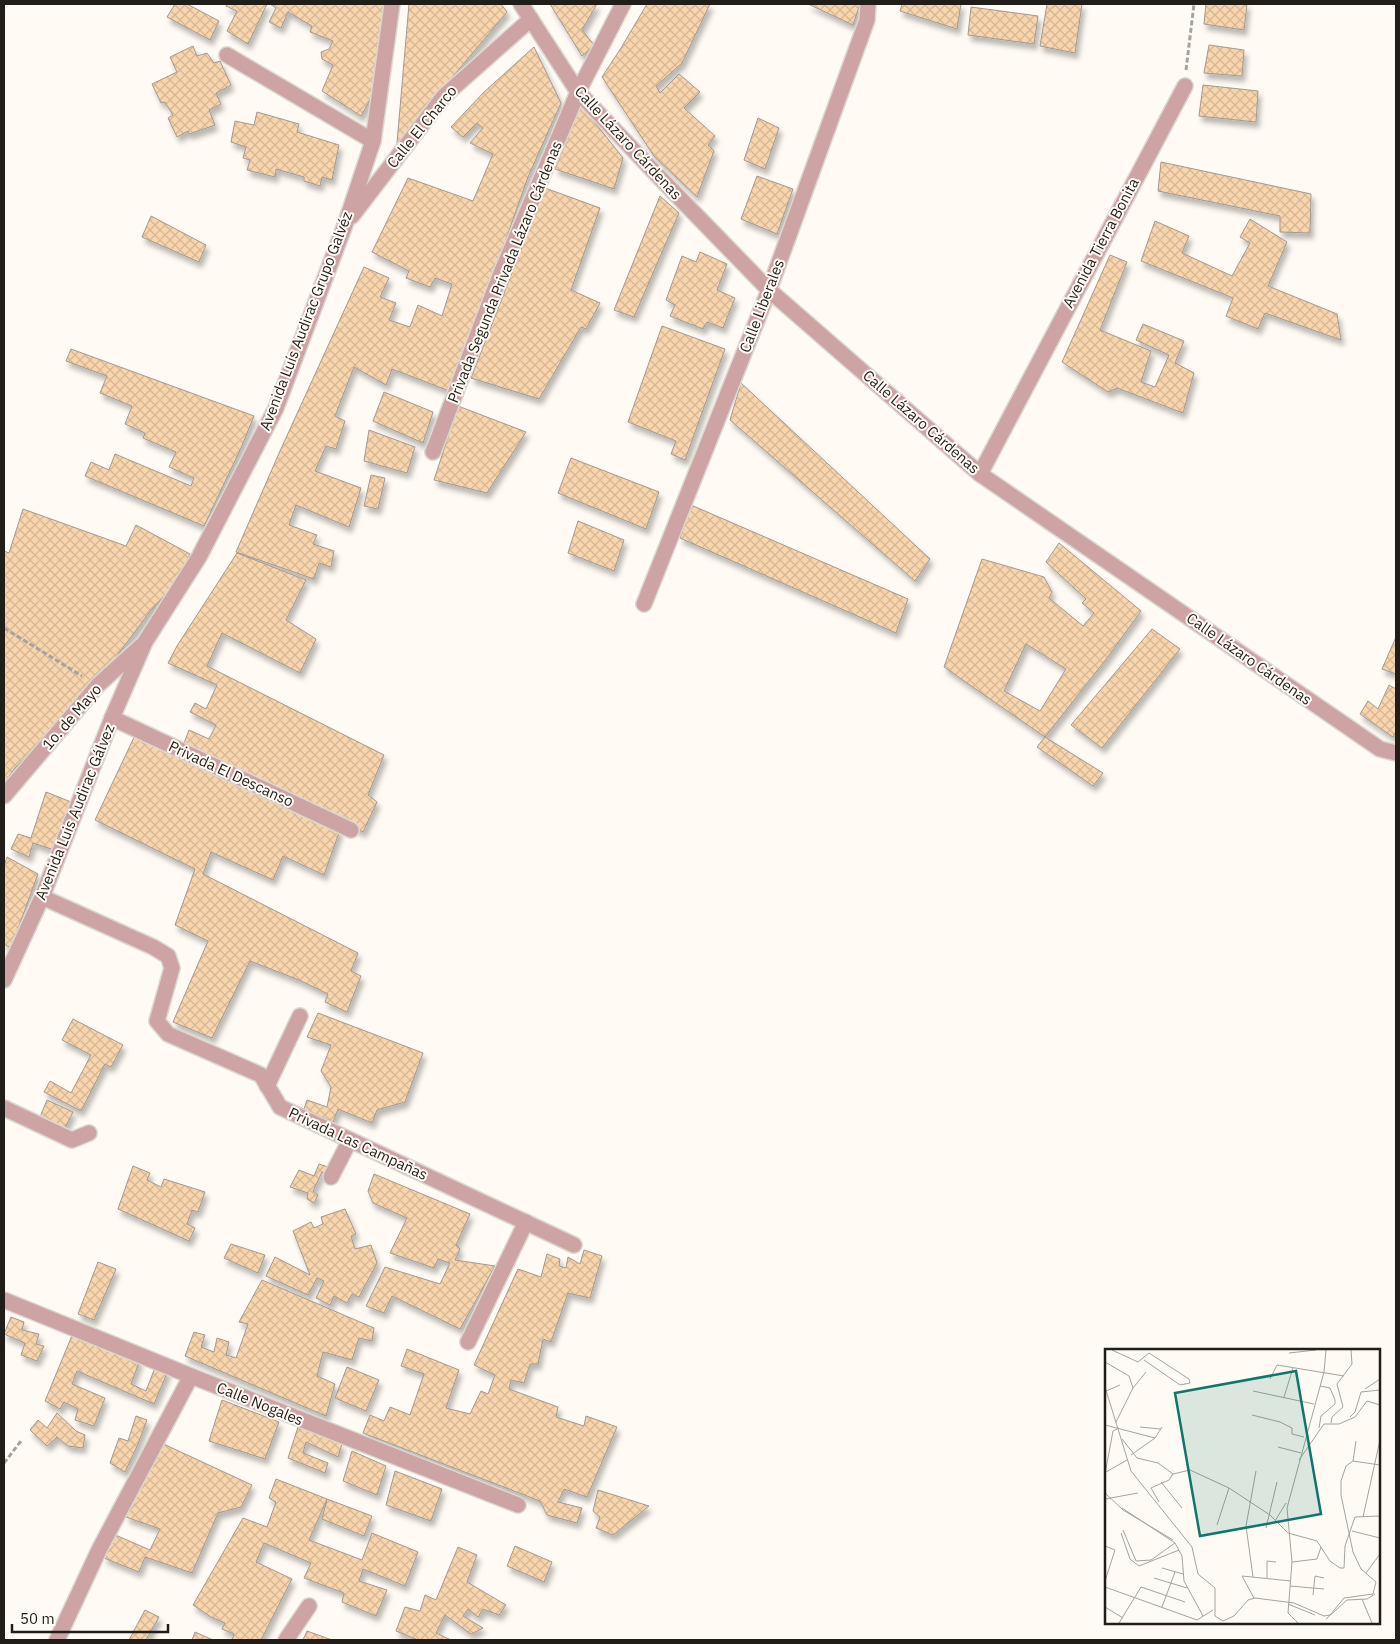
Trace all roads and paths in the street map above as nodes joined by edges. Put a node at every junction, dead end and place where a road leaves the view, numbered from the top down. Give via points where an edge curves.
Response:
1 (392, 4) edge
2 (521, 4) edge
3 (624, 4) edge
4 (868, 4) edge
5 (1194, 4) edge
6 (531, 19) junction
7 (226, 55) dead end
8 (1185, 86) joint
9 (578, 92) junction
10 (373, 141) junction
11 (346, 225) junction
12 (769, 290) junction
13 (433, 452) dead end
14 (980, 474) junction
15 (644, 604) dead end
16 (4, 628) edge
17 (145, 642) junction
18 (98, 685) junction
19 (112, 718) junction
20 (1396, 754) edge
21 (4, 796) edge
22 (351, 830) dead end
23 (42, 897) junction
24 (4, 980) edge
25 (300, 1016) dead end
26 (267, 1086) junction
27 (4, 1108) edge
28 (89, 1133) dead end
29 (350, 1140) junction
30 (331, 1178) dead end
31 (526, 1222) junction
32 (574, 1245) dead end
33 (4, 1300) edge
34 (468, 1342) dead end
35 (191, 1376) junction
36 (21, 1441) dead end
37 (4, 1463) edge
38 (518, 1505) dead end
39 (309, 1606) dead end
40 (57, 1640) edge
41 (286, 1640) edge

1 - 10 street, Avenida Luís Audirac Grupo Galvéz
2 - 6 street, Calle Lázaro Cárdenas
3 - 9 street, Privada Segunda Privada Lázaro Cárdenas
4 - 12 street, Calle Liberales via 867,20
5 - 8 path
6 - 9 street, Calle Lázaro Cárdenas
6 - 11 street, Calle El Charco via 444,96
7 - 10 street
8 - 14 street, Avenida Tierra Bonita
9 - 12 street, Calle Lázaro Cárdenas
9 - 13 street, Privada Segunda Privada Lázaro Cárdenas via 501,272
10 - 11 street, Avenida Luís Audirac Grupo Galvéz
11 - 17 street, Avenida Luís Audirac Grupo Galvéz via 276,408 199,557
12 - 14 street, Calle Lázaro Cárdenas
12 - 15 street, Calle Liberales
14 - 20 street, Calle Lázaro Cárdenas via 1380,749
16 - 18 path
17 - 18 street, 1o. de Mayo
17 - 19 street, Avenida Luis Audirac Gálvez
18 - 21 street, 1o. de Mayo
19 - 22 street, Privada El Descanso
19 - 23 street, Avenida Luis Audirac Gálvez
23 - 24 street, Avenida Luis Audirac Gálvez
23 - 26 street, Privada Las Campañas via 168,956 172,968 157,1021 168,1034 261,1075
25 - 26 street
26 - 29 street, Privada Las Campañas via 280,1107
27 - 28 street via 72,1140
29 - 30 street
29 - 31 street, Privada Las Campañas
31 - 32 street, Privada Las Campañas
31 - 34 street
33 - 35 street, Calle Nogales
35 - 38 street, Calle Nogales
35 - 40 street via 99,1550
36 - 37 path
39 - 41 street

